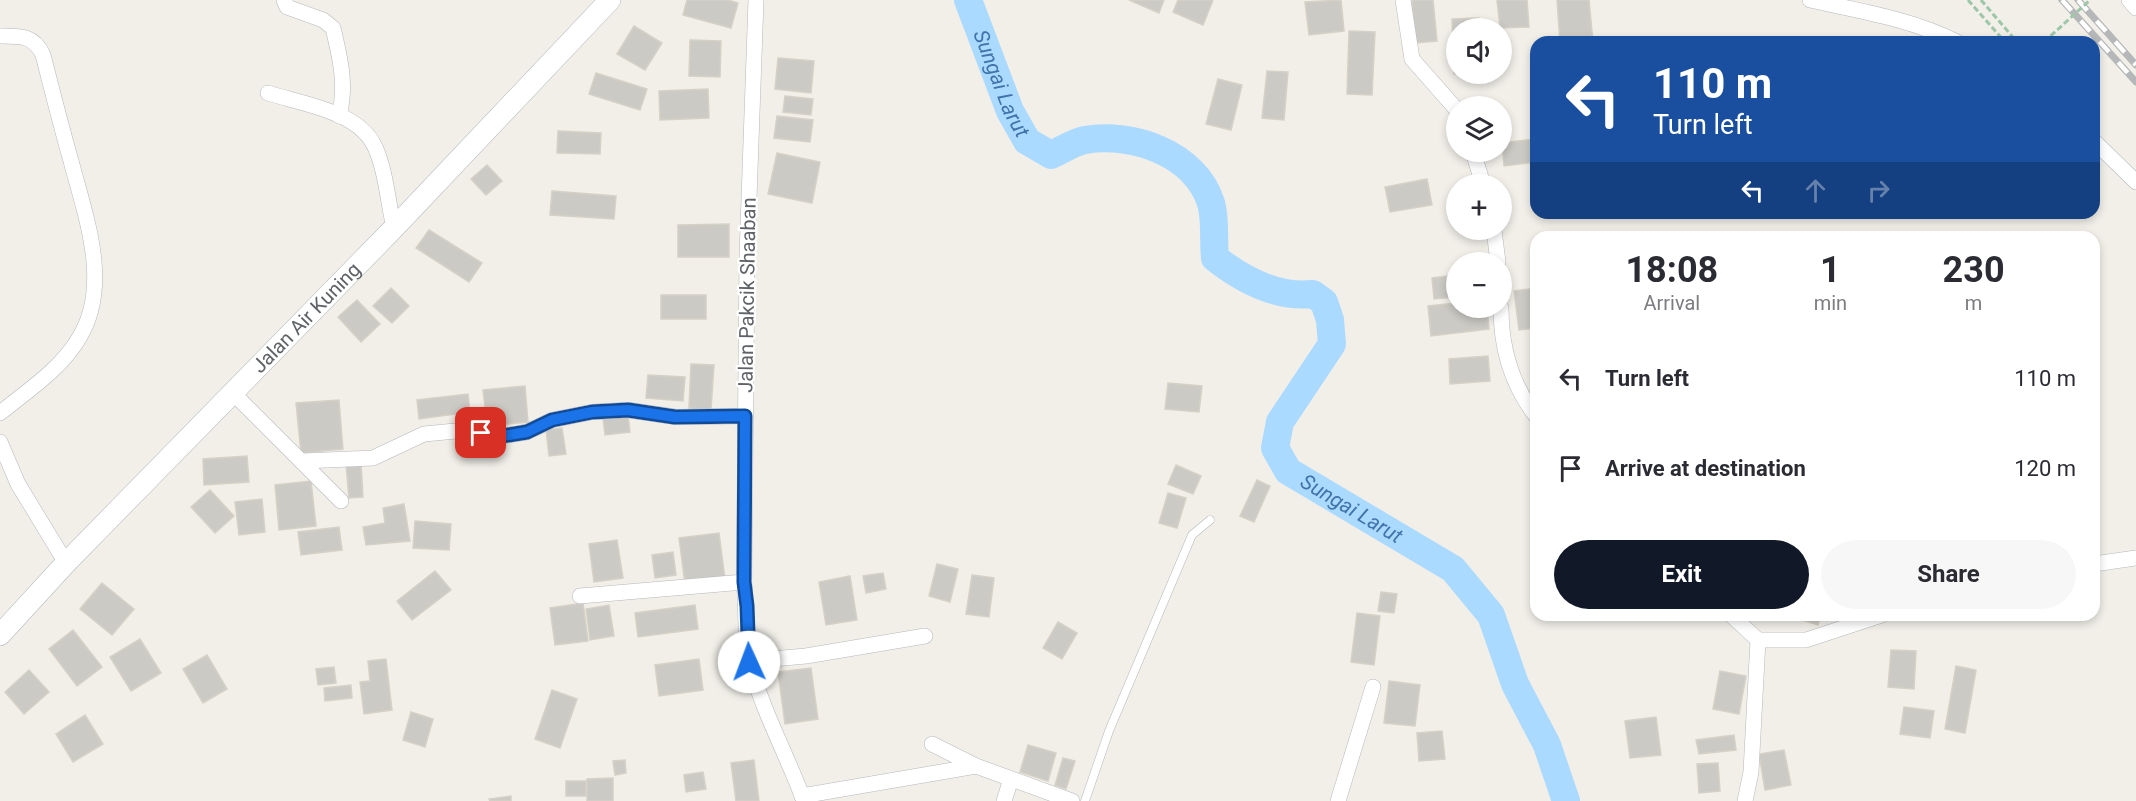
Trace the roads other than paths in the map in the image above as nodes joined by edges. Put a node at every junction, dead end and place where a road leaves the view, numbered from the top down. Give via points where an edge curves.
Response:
1 (284, 0) edge
2 (610, 0) edge
3 (756, 0) edge
4 (1403, 0) edge
5 (1809, 0) edge
6 (2129, 0) edge
7 (2136, 8) edge
8 (0, 36) edge
9 (1946, 36) edge
10 (268, 93) dead end
11 (1446, 98) edge
12 (339, 116) junction
13 (2100, 147) edge
14 (2136, 182) edge
15 (394, 228) junction
16 (1501, 318) edge
17 (233, 393) junction
18 (1530, 406) edge
19 (0, 413) edge
20 (745, 416) junction
21 (0, 442) edge
22 (303, 461) junction
23 (341, 501) dead end
24 (1210, 520) dead end
25 (2136, 558) edge
26 (66, 563) junction
27 (2100, 563) edge
28 (744, 582) junction
29 (580, 596) dead end
30 (1737, 621) edge
31 (1864, 621) edge
32 (0, 635) edge
33 (925, 636) dead end
34 (1758, 640) junction
35 (749, 662) junction
36 (1373, 687) dead end
37 (932, 744) dead end
38 (976, 766) junction
39 (1011, 779) junction
40 (803, 799) edge
41 (1004, 801) edge
42 (1072, 801) edge
43 (1085, 801) edge
44 (1338, 801) edge
45 (1745, 801) edge

1 - 12 street via 287,7 306,12 333,28 343,75
2 - 15 main road, Jalan Air Kuning
3 - 20 street, Jalan Pakcik Shaaban
4 - 11 street via 1412,59
5 - 9 street via 1894,18
6 - 7 street
8 - 19 street via 30,38 43,55 91,236 94,278 92,304 79,338 59,364
10 - 12 street
12 - 15 street via 369,136 376,149
13 - 14 street
15 - 17 main road, Jalan Air Kuning
16 - 18 street via 1511,374
17 - 22 street
17 - 26 main road, Jalan Air Kuning
20 - 22 street via 592,412 552,420 527,432 496,437 466,430 424,434 373,458
20 - 28 street, Jalan Pakcik Shaaban
21 - 26 street via 18,484
22 - 23 street
24 - 43 lane via 1192,535 1109,731
25 - 27 street
26 - 32 main road, Jalan Air Kuning
28 - 29 street
28 - 35 street, Jalan Pakcik Shaaban
30 - 34 street
31 - 34 street via 1806,640
33 - 35 street
34 - 45 street via 1751,772
35 - 40 street, Jalan Pakcik Shaaban via 778,744
36 - 44 street
37 - 38 street
38 - 39 street
38 - 40 street
39 - 41 street
39 - 42 street

